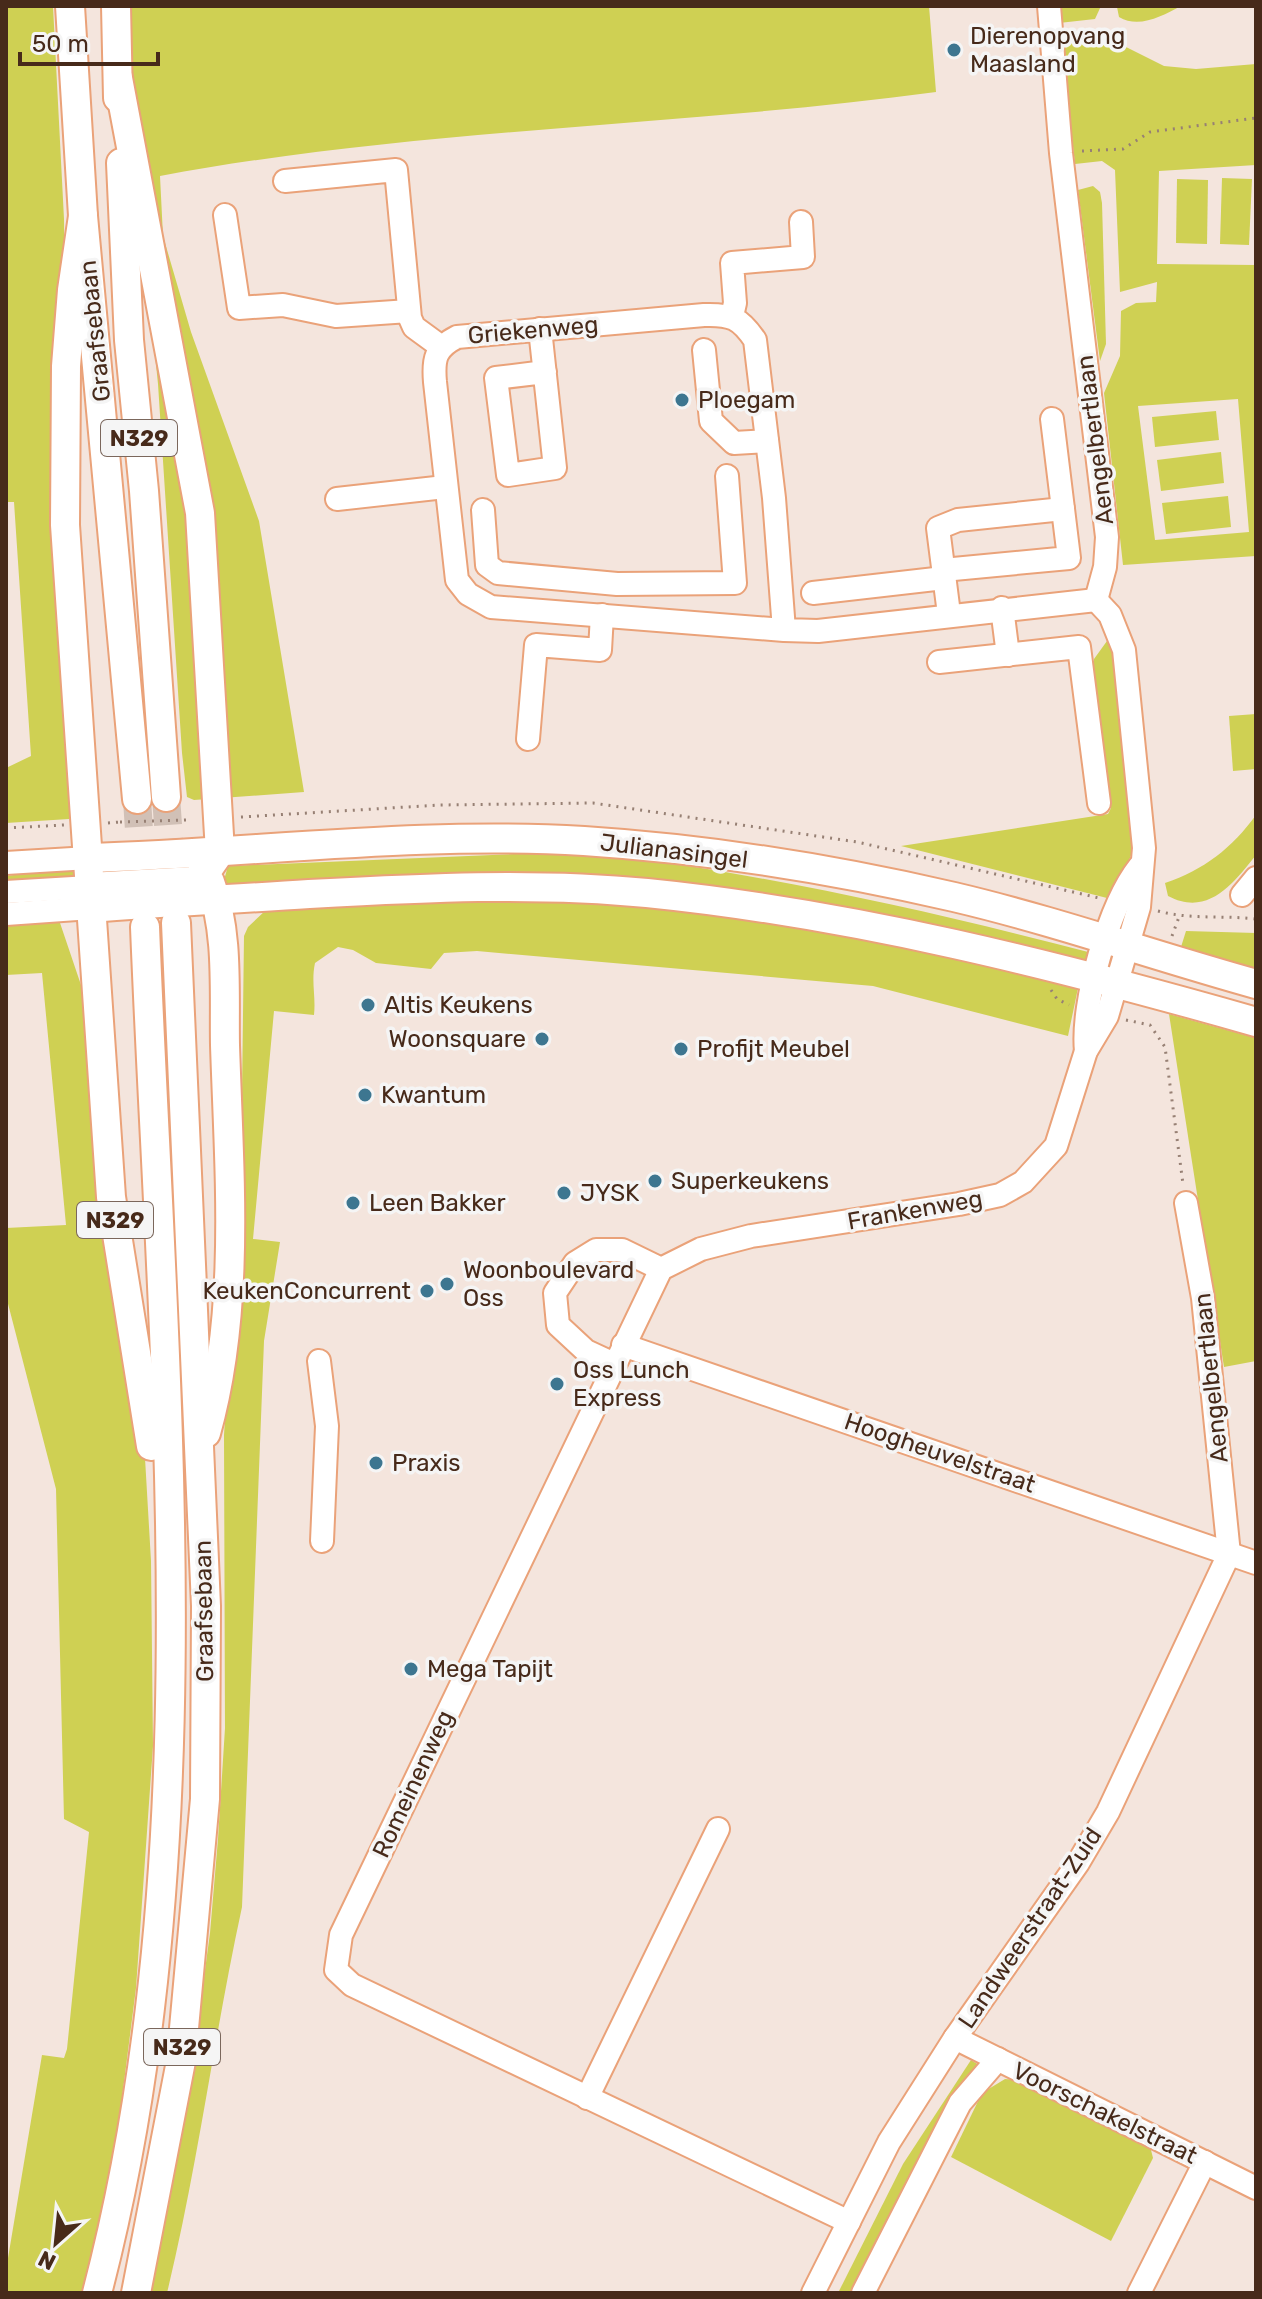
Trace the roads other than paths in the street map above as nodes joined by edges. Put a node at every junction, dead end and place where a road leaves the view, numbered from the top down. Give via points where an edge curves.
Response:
1 (70, 6) edge
2 (116, 6) edge
3 (1049, 6) edge
4 (118, 78) junction
5 (285, 181) dead end
6 (225, 215) dead end
7 (83, 216) junction
8 (801, 222) dead end
9 (409, 311) junction
10 (732, 316) junction
11 (540, 329) junction
12 (440, 346) junction
13 (704, 350) dead end
14 (545, 372) junction
15 (1052, 419) dead end
16 (767, 441) junction
17 (727, 476) dead end
18 (445, 487) junction
19 (337, 499) dead end
20 (1063, 509) junction
21 (483, 510) dead end
22 (944, 574) junction
23 (617, 584) junction
24 (813, 593) dead end
25 (1096, 600) junction
26 (1002, 608) junction
27 (949, 614) junction
28 (609, 616) junction
29 (784, 630) junction
30 (1008, 655) junction
31 (939, 662) dead end
32 (528, 739) dead end
33 (166, 797) tunnel mouth
34 (137, 799) tunnel mouth
35 (1099, 803) dead end
36 (89, 858) junction
37 (6, 863) edge
38 (208, 869) junction
39 (6, 892) edge
40 (91, 898) junction
41 (6, 914) edge
42 (176, 923) dead end
43 (145, 927) dead end
44 (1117, 945) junction
45 (1106, 980) junction
46 (1256, 984) edge
47 (1256, 1022) edge
48 (1186, 1203) road end
49 (661, 1269) junction
50 (618, 1354) junction
51 (319, 1361) dead end
52 (199, 1457) junction
53 (169, 1529) junction
54 (322, 1541) dead end
55 (1229, 1554) junction
56 (1256, 1563) edge
57 (718, 1829) dead end
58 (955, 2038) junction
59 (998, 2059) junction
60 (587, 2098) junction
61 (1205, 2162) junction
62 (1256, 2188) edge
63 (849, 2222) junction
64 (97, 2293) edge
65 (136, 2293) edge
66 (813, 2293) edge
67 (863, 2293) edge
68 (1139, 2293) edge

1 - 7 main road, Graafsebaan / N329
2 - 4 main road, Graafsebaan / N329
3 - 25 street, Aengelbertlaan via 1061,153 1107,537
4 - 33 main road, Graafsebaan / N329 via 126,296
4 - 38 main road, N329 via 200,513
5 - 9 street via 396,170
6 - 9 street via 239,308 283,305 336,316
7 - 34 main road, Graafsebaan / N329
7 - 36 main road, N329 via 66,366 65,525
8 - 10 street via 803,257 732,263
9 - 12 street via 414,327
10 - 11 street, Griekenweg
10 - 16 street via 755,340
11 - 12 street, Griekenweg via 457,337
11 - 14 street
12 - 18 street, Griekenweg via 434,361
13 - 16 street via 711,421 734,443
14 - 14 street via 555,468 508,475 496,378
15 - 20 street
16 - 29 street
17 - 23 street via 735,583
18 - 19 street
18 - 28 street, Griekenweg via 457,580 468,594 491,607
20 - 22 street via 958,520 938,528
20 - 22 street via 1069,558
21 - 23 street via 487,565 498,573
22 - 24 street
22 - 27 street
23 - 28 street
25 - 26 street, Griekenweg
25 - 44 street via 1110,615 1124,650 1144,833 1141,865 1118,902
26 - 27 street, Griekenweg
26 - 30 street
27 - 29 street, Griekenweg via 818,631
28 - 29 street, Griekenweg
28 - 32 street via 600,650 536,645
30 - 31 street
30 - 35 street via 1079,647
36 - 37 street
36 - 38 main road
36 - 40 main road, N329
38 - 40 main road, Julianasingel
38 - 44 main road, Julianasingel via 444,837 586,841 862,878 956,897
38 - 45 main road, Julianasingel via 644,893 873,925
38 - 52 main road, N329 via 222,943 229,1190 217,1393
39 - 40 street
40 - 41 street
40 - 53 main road, N329 via 111,1197
42 - 52 main road, Graafsebaan / N329
43 - 53 main road, Graafsebaan / N329
44 - 45 street, Frankenweg
44 - 46 main road, Julianasingel
45 - 47 main road, Julianasingel
45 - 49 street, Frankenweg via 1085,1009 1086,1051 1056,1146 1023,1182 1000,1195 959,1204 751,1236 701,1249
48 - 55 street, Aengelbertlaan via 1203,1298
49 - 50 street
49 - 50 street via 622,1250 596,1250 575,1263 555,1293 558,1325 586,1351
50 - 55 street, Hoogheuvelstraat
50 - 60 street, Romeinenweg via 341,1935 336,1970 352,1985
51 - 54 street via 328,1459
52 - 65 main road, Graafsebaan / N329 via 206,1706 198,1898 181,2061
53 - 64 main road, Graafsebaan / N329 via 169,1788 162,1898 145,2048
55 - 56 street, Hoogheuvelstraat
55 - 58 street, Landweerstraat-Zuid via 1108,1812
57 - 60 street
58 - 59 street, Voorschakelstraat
58 - 63 street, Landweerstraat-Zuid via 889,2142
59 - 61 street, Voorschakelstraat
59 - 67 street via 960,2103
60 - 63 street, Romeinenweg
61 - 62 street, Voorschakelstraat
61 - 68 street
63 - 66 street, Landweerstraat-Zuid

